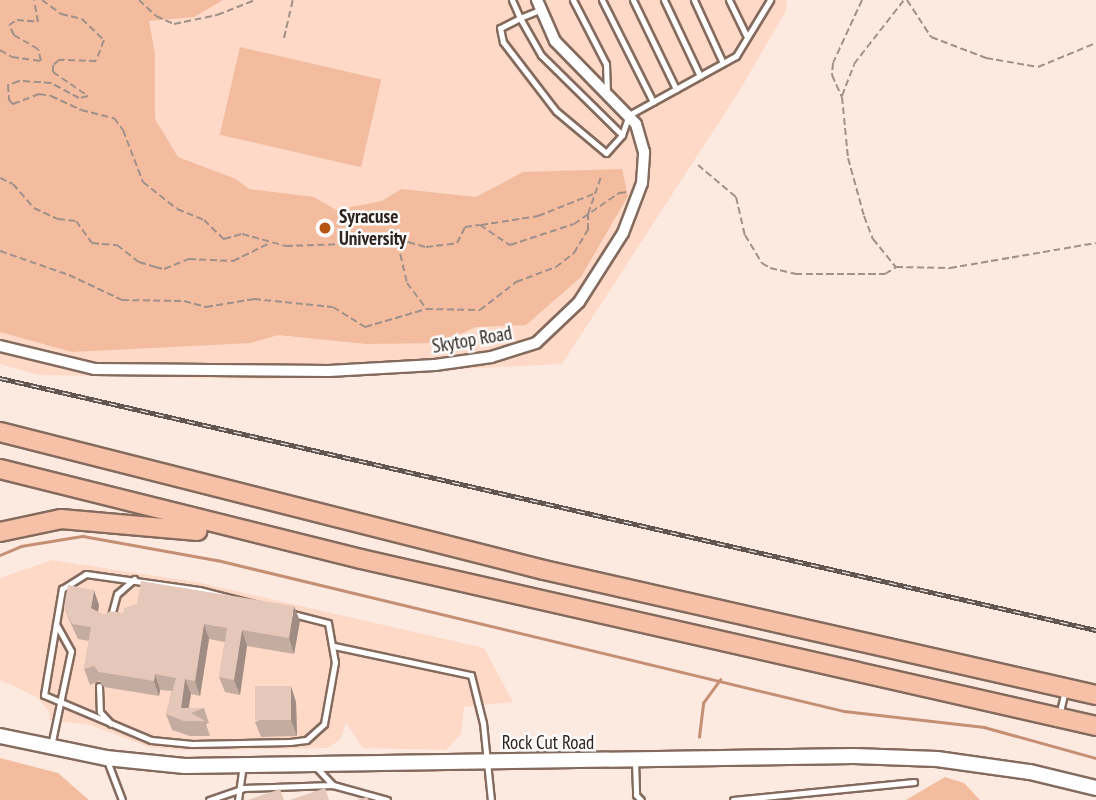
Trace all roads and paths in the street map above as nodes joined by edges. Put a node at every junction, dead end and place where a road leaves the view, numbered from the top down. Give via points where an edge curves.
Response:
1 (34, 0) edge
2 (42, 0) edge
3 (139, 0) edge
4 (255, 0) edge
5 (293, 0) edge
6 (512, 0) edge
7 (573, 0) edge
8 (602, 0) edge
9 (633, 0) edge
10 (664, 0) edge
11 (694, 0) edge
12 (729, 0) edge
13 (761, 0) edge
14 (770, 0) edge
15 (862, 0) edge
16 (906, 0) edge
17 (539, 5) edge
18 (765, 8) junction
19 (520, 18) junction
20 (284, 37) dead end
21 (747, 37) junction
22 (1096, 43) edge
23 (0, 50) edge
24 (723, 63) junction
25 (700, 76) junction
26 (676, 89) junction
27 (607, 90) junction
28 (842, 97) junction
29 (653, 102) junction
30 (629, 115) junction
31 (622, 135) junction
32 (698, 165) dead end
33 (602, 174) dead end
34 (0, 178) edge
35 (639, 191) junction
36 (597, 192) junction
37 (588, 214) junction
38 (480, 225) junction
39 (269, 243) junction
40 (398, 243) junction
41 (1096, 243) edge
42 (0, 251) edge
43 (896, 267) junction
44 (426, 309) junction
45 (0, 346) edge
46 (0, 432) edge
47 (0, 469) edge
48 (0, 532) edge
49 (361, 559) junction
50 (134, 579) junction
51 (56, 624) junction
52 (110, 625) edge
53 (334, 646) junction
54 (99, 686) dead end
55 (1066, 688) junction
56 (1096, 695) edge
57 (61, 703) junction
58 (1058, 718) junction
59 (114, 726) junction
60 (1096, 726) edge
61 (0, 736) edge
62 (50, 749) junction
63 (106, 758) junction
64 (635, 761) junction
65 (488, 762) junction
66 (315, 764) junction
67 (243, 766) junction
68 (914, 782) dead end
69 (333, 785) junction
70 (243, 788) junction
71 (1096, 788) edge
72 (122, 800) edge
73 (209, 800) edge
74 (238, 800) edge
75 (387, 800) edge
76 (491, 800) edge
77 (641, 800) edge
78 (733, 800) edge

1 - 23 path via 38,22 9,25 14,35 38,49 41,61 12,57
2 - 39 path via 46,7 82,19 104,40 96,61 59,60 53,65 53,72 88,96 79,98 51,83 19,81 8,85 9,100 13,104 39,94 51,96 114,118 124,130 143,182 167,202 204,220 224,239 242,234
3 - 4 path via 156,16 174,24 217,15
5 - 20 path
6 - 19 lane
7 - 27 lane via 606,64
8 - 29 lane
9 - 26 lane
10 - 25 lane
11 - 24 lane
12 - 21 lane
13 - 18 lane
14 - 18 lane
15 - 28 path via 832,63
16 - 22 path via 931,37 986,58 1038,67
16 - 28 path via 854,64
17 - 19 lane
17 - 27 street, Skytop Road via 555,41
18 - 21 lane
19 - 31 lane via 555,72
19 - 31 lane via 500,28 503,42 548,103 606,153
21 - 24 lane via 736,56
24 - 25 lane
25 - 26 lane
26 - 29 lane
27 - 30 street, Skytop Road
28 - 43 path via 848,158 864,216 873,239
29 - 30 lane
30 - 31 lane
30 - 35 street, Skytop Road via 644,152
32 - 43 path via 736,197 745,236 762,263 771,268 795,274 885,274
33 - 36 path
34 - 39 path via 13,184 34,208 76,221 92,243 117,245 139,262 155,267 164,269 189,260 233,261
35 - 37 path via 619,194
35 - 45 street, Skytop Road via 623,233 579,302 558,327 515,352 397,369 94,369
36 - 37 path
36 - 38 path via 538,216
37 - 38 path via 542,237 510,245
37 - 44 path via 589,230 574,253 556,267 516,282 480,310
38 - 40 path via 465,227 457,243 426,247
39 - 40 path via 314,248 336,243
40 - 44 path via 407,283
41 - 43 path via 950,268
42 - 44 path via 69,275 95,291 143,303 184,301 206,307 254,299 293,302 333,307 365,327
46 - 55 highway via 426,542
47 - 49 highway
48 - 49 highway via 61,519 132,522
49 - 58 highway
50 - 51 lane via 86,574 68,581 61,589
50 - 52 lane via 117,594
50 - 53 lane via 312,615 332,627
51 - 57 lane via 71,651
51 - 57 lane via 44,695
53 - 59 lane via 324,724 306,740 192,744 151,740
53 - 65 lane via 466,671 471,675 483,723
54 - 59 lane via 100,712
55 - 56 highway
55 - 58 lane
57 - 59 lane
57 - 62 lane
58 - 60 highway
61 - 62 street, Rock Cut Road
62 - 63 street, Rock Cut Road
63 - 67 street, Rock Cut Road
63 - 72 lane
64 - 65 street, Rock Cut Road
64 - 71 street, Rock Cut Road via 854,756 937,759 1019,770
64 - 77 lane via 636,795
65 - 66 street, Rock Cut Road
65 - 76 lane
66 - 67 street, Rock Cut Road
66 - 69 lane
67 - 70 lane
68 - 78 lane
69 - 70 lane
69 - 75 lane
70 - 73 lane
70 - 74 lane

